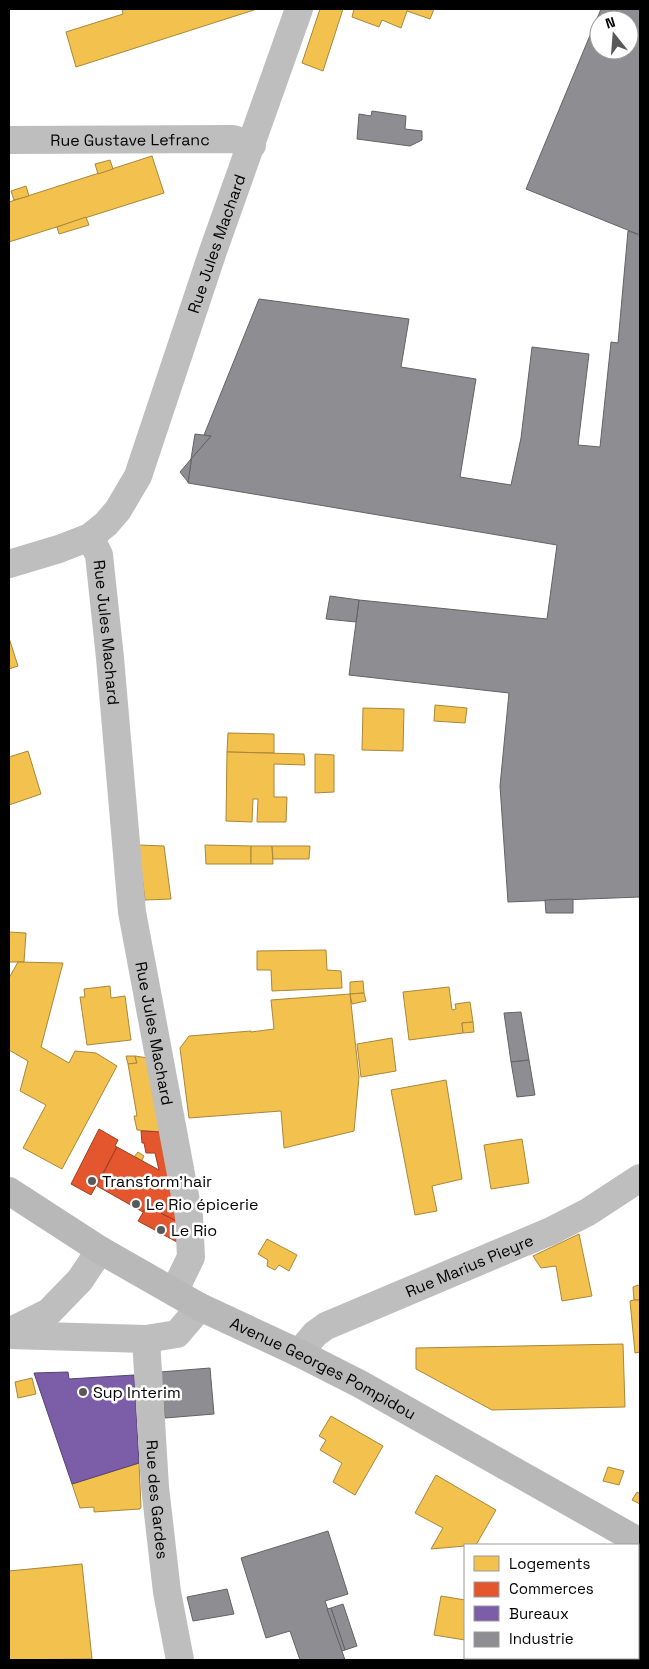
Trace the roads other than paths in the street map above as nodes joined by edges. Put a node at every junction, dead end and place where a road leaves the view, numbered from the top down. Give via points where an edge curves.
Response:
1 (300, 9) edge
2 (9, 140) edge
3 (252, 145) junction
4 (90, 537) junction
5 (9, 564) edge
6 (640, 1178) edge
7 (9, 1191) edge
8 (100, 1250) junction
9 (174, 1292) junction
10 (200, 1307) junction
11 (9, 1334) edge
12 (146, 1339) junction
13 (299, 1353) junction
14 (640, 1542) edge
15 (180, 1660) edge

1 - 3 street, Rue Jules Machard
2 - 3 street, Rue Gustave Lefranc via 233,139
3 - 4 street, Rue Jules Machard via 138,476 112,517
4 - 5 street
4 - 9 street, Rue Jules Machard via 98,555 132,912 189,1217 191,1257
6 - 13 street, Rue Marius Pieyre via 588,1212 551,1231 326,1326
7 - 8 main road, Avenue Georges Pompidou
8 - 9 main road, Avenue Georges Pompidou
8 - 11 street via 80,1280 49,1312
9 - 10 main road, Avenue Georges Pompidou
10 - 12 street via 177,1334
10 - 13 main road, Avenue Georges Pompidou
11 - 12 street
12 - 15 street, Rue des Gardes via 155,1487 167,1592
13 - 14 main road, Avenue Georges Pompidou

